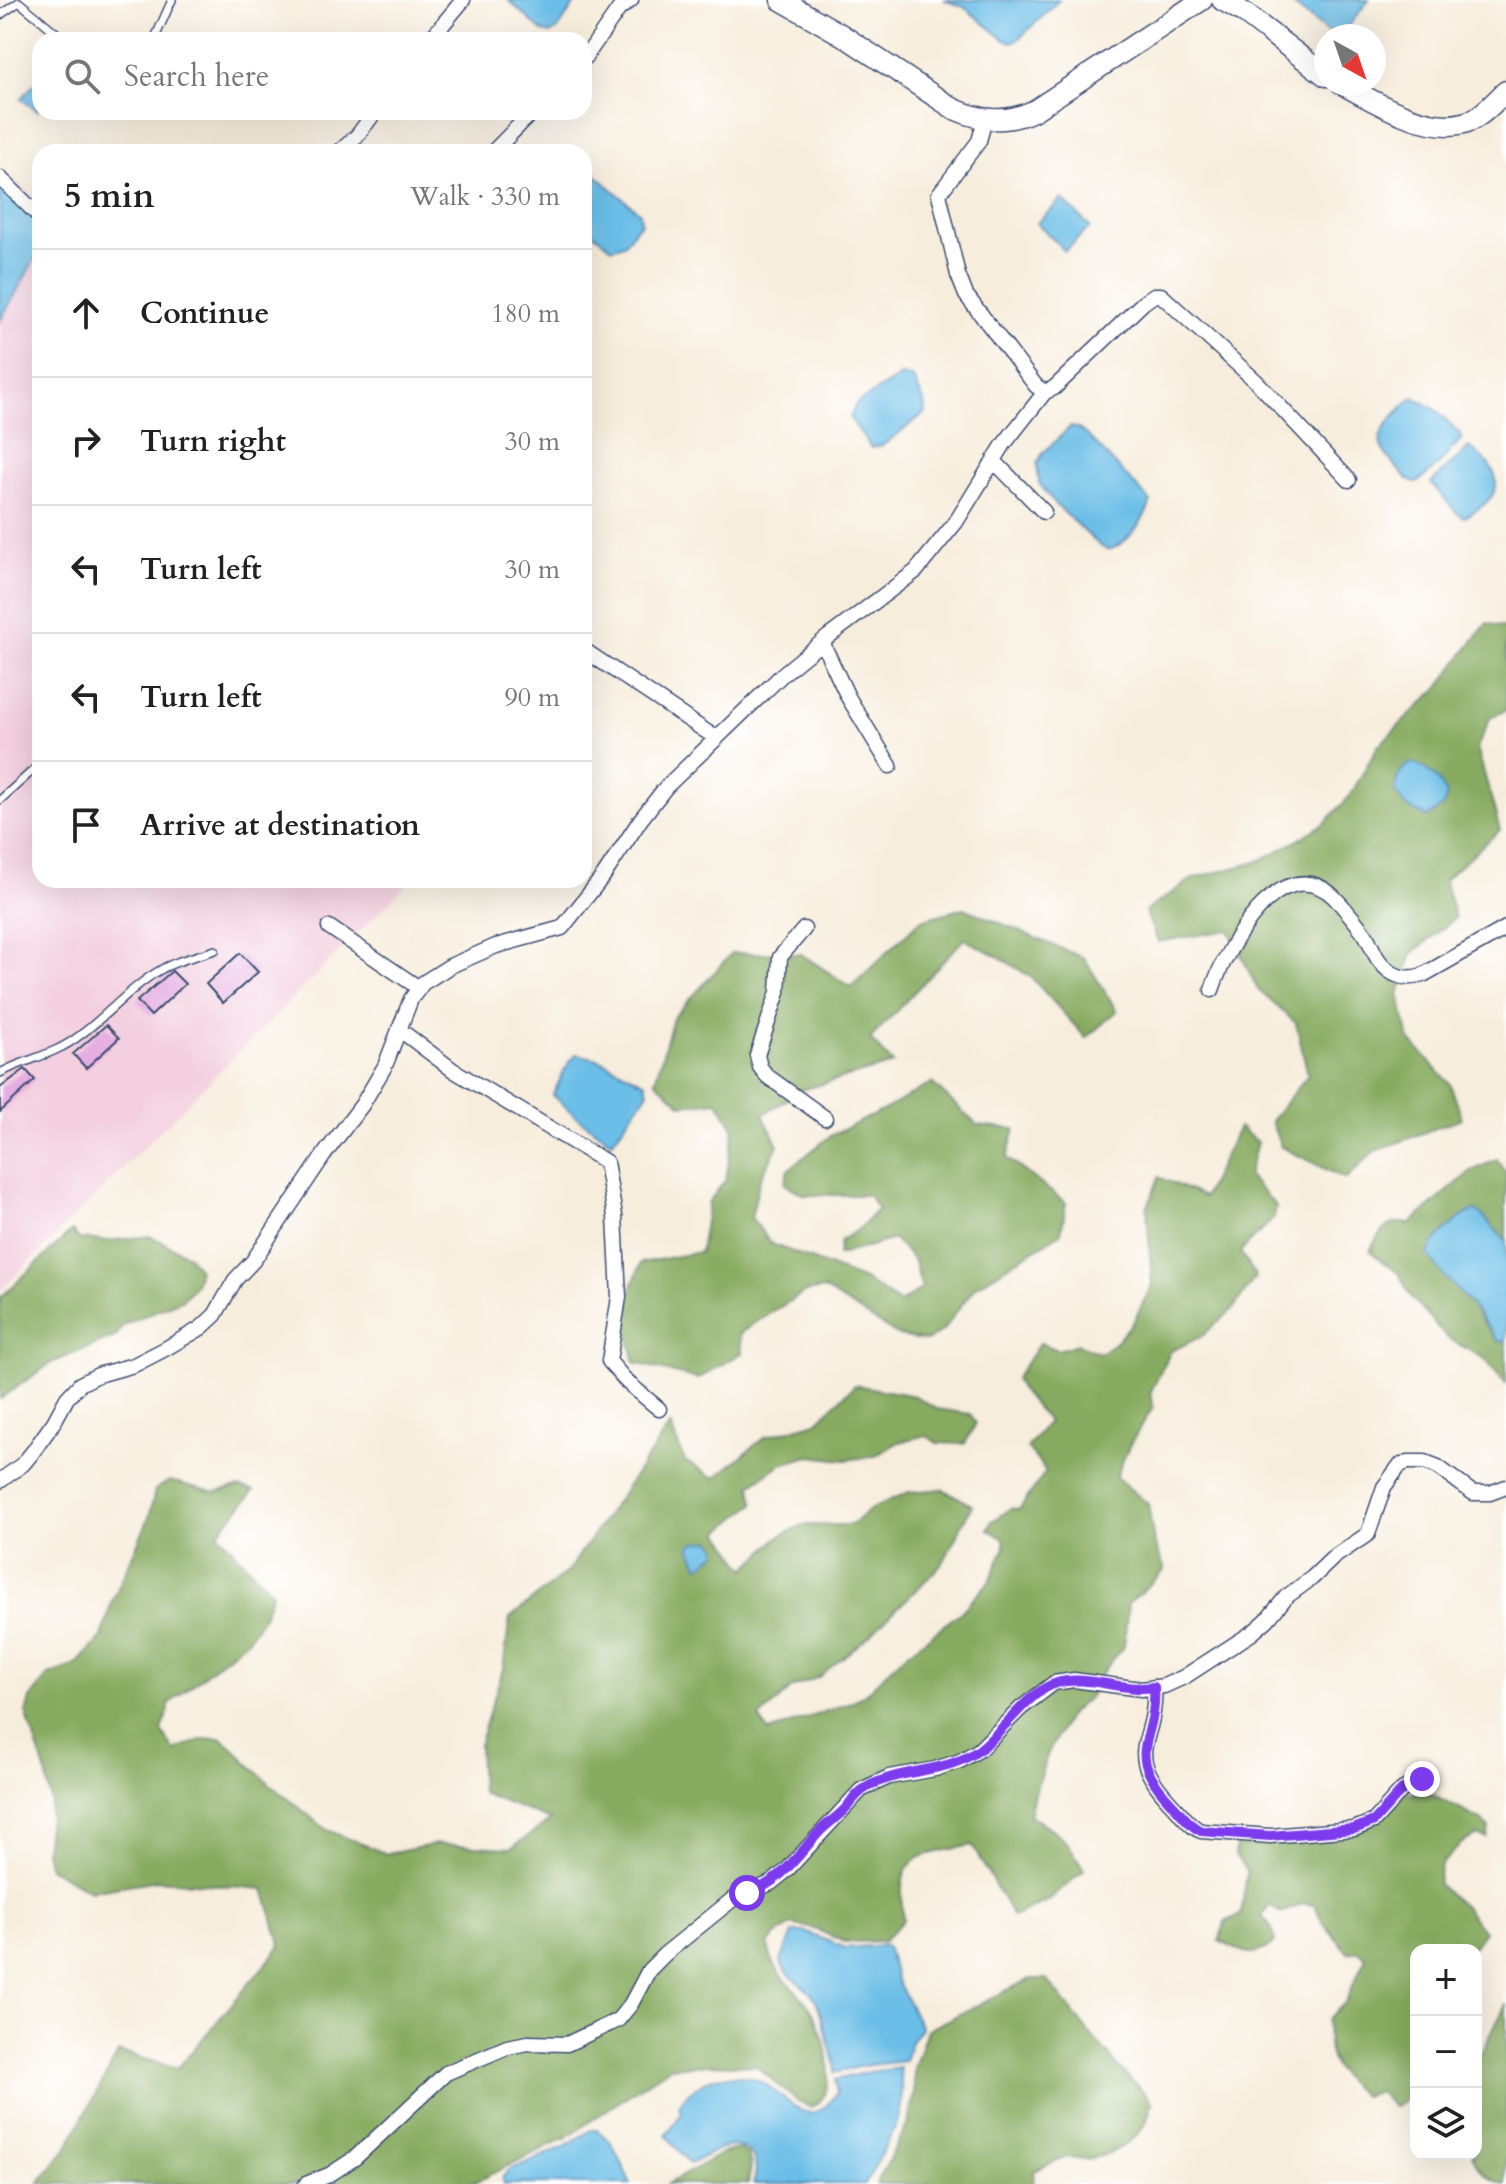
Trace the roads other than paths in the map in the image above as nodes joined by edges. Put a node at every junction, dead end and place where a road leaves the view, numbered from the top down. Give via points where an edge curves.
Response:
1 (172, 0) edge
2 (463, 0) edge
3 (631, 0) edge
4 (781, 0) edge
5 (1202, 0) edge
6 (1222, 0) edge
7 (0, 15) edge
8 (55, 32) edge
9 (158, 32) edge
10 (437, 32) edge
11 (592, 48) edge
12 (1314, 67) edge
13 (1506, 91) edge
14 (1366, 96) edge
15 (985, 119) junction
16 (369, 120) edge
17 (524, 120) edge
18 (348, 144) edge
19 (501, 144) edge
20 (0, 178) edge
21 (32, 209) edge
22 (1045, 392) junction
23 (994, 461) junction
24 (1349, 480) dead end
25 (1044, 512) dead end
26 (822, 642) junction
27 (592, 655) edge
28 (716, 738) junction
29 (890, 766) dead end
30 (32, 771) edge
31 (0, 800) edge
32 (329, 927) dead end
33 (1506, 928) edge
34 (804, 929) dead end
35 (215, 950) dead end
36 (419, 988) junction
37 (1212, 990) dead end
38 (400, 1030) junction
39 (0, 1073) edge
40 (825, 1118) dead end
41 (659, 1409) dead end
42 (0, 1481) edge
43 (1506, 1487) edge
44 (1154, 1687) junction
45 (1422, 1779) dead end
46 (306, 2184) edge

1 - 9 lane
2 - 10 street
3 - 11 street
4 - 15 main road via 954,109
5 - 15 main road via 1035,110 1011,119
6 - 12 main road
7 - 8 lane via 19,2
13 - 14 main road via 1473,120 1440,124
15 - 22 street via 979,141 939,194 942,208 966,295
16 - 18 street
17 - 19 street
20 - 21 street
22 - 23 street
22 - 24 street via 1143,303 1161,295 1257,382
23 - 25 street
23 - 26 street via 956,522 916,571
26 - 28 street
26 - 29 street
27 - 28 street
28 - 36 street via 666,787 562,928 496,946 450,966
30 - 31 lane
32 - 36 street
33 - 37 street via 1423,975 1398,977 1378,961 1365,935 1330,894 1315,885 1291,885 1256,912
34 - 40 street via 780,957 778,992 757,1055 767,1076
35 - 39 lane via 165,967 79,1037
36 - 38 street
38 - 41 street via 453,1070 606,1162 619,1297 609,1361
38 - 42 street via 362,1105 215,1315 155,1355 80,1384 23,1464
43 - 44 street via 1473,1493 1425,1462 1400,1465 1384,1487 1368,1534 1286,1597 1252,1633 1184,1677
44 - 45 street via 1145,1768 1195,1829 1270,1836 1354,1829 1374,1821 1402,1790
44 - 46 street via 1054,1683 960,1761 889,1777 861,1790 787,1870 733,1899 665,1954 618,2020 567,2044 507,2047 446,2073 355,2158

